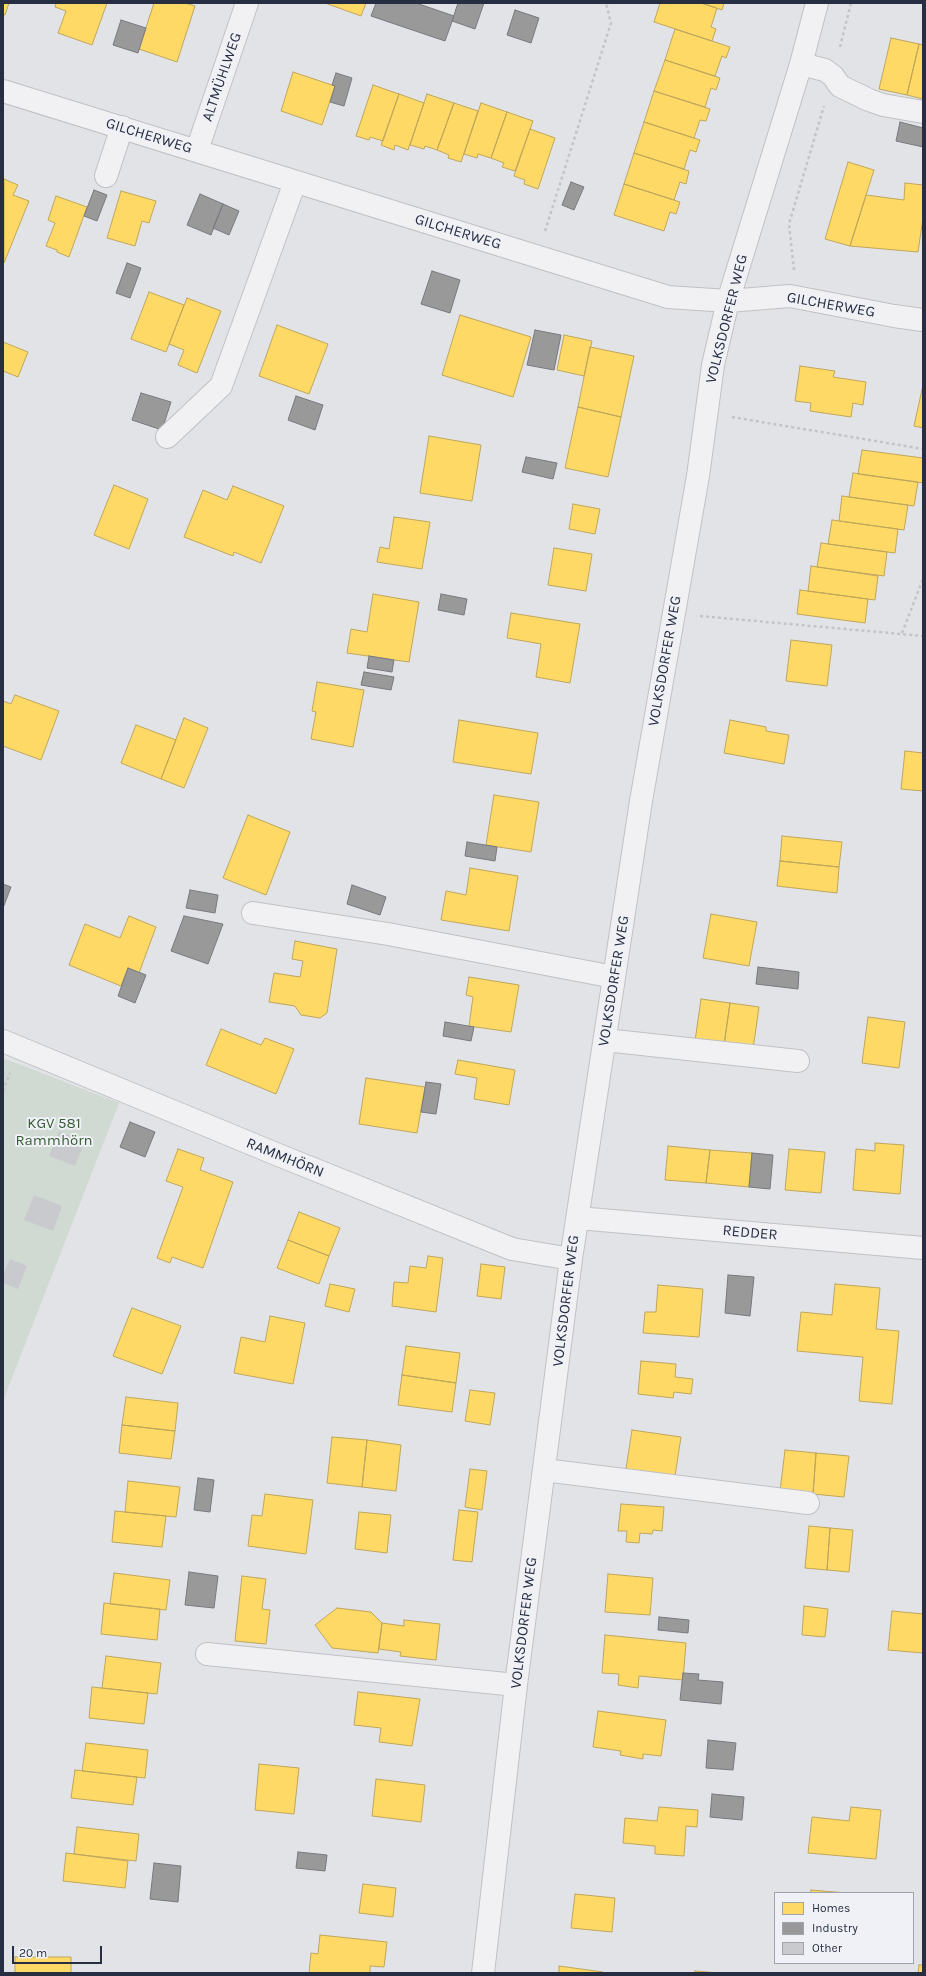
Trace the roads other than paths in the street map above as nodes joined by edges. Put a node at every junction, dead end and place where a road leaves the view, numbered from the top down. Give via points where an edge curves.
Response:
1 (247, 3) edge
2 (817, 3) edge
3 (801, 64) junction
4 (3, 91) edge
5 (923, 112) edge
6 (122, 127) junction
7 (197, 150) junction
8 (106, 176) dead end
9 (295, 182) junction
10 (728, 301) junction
11 (923, 320) edge
12 (167, 437) dead end
13 (253, 913) dead end
14 (614, 977) junction
15 (605, 1040) junction
16 (3, 1041) edge
17 (798, 1061) dead end
18 (578, 1218) junction
19 (923, 1248) edge
20 (571, 1259) junction
21 (544, 1470) junction
22 (808, 1503) dead end
23 (208, 1654) dead end
24 (516, 1685) junction
25 (483, 1973) edge

1 - 7 street, ALTMÜHLWEG
2 - 3 street, VOLKSDORFER WEG
3 - 5 street via 825,70 840,86 869,100
3 - 10 street, VOLKSDORFER WEG
4 - 6 street, GILCHERWEG
6 - 7 street, GILCHERWEG
6 - 8 street
7 - 9 street, GILCHERWEG
9 - 10 street, GILCHERWEG via 668,297
9 - 12 street via 221,386
10 - 11 street, GILCHERWEG via 790,296
10 - 14 street, VOLKSDORFER WEG via 713,365 698,476 641,801
13 - 14 street via 388,934
14 - 15 street, VOLKSDORFER WEG
15 - 17 street
15 - 18 street, VOLKSDORFER WEG
16 - 20 street, RAMMHÖRN via 512,1249
18 - 19 street, REDDER
18 - 20 street, VOLKSDORFER WEG
20 - 21 street, VOLKSDORFER WEG
21 - 22 street
21 - 24 street, VOLKSDORFER WEG
23 - 24 street
24 - 25 street, VOLKSDORFER WEG

